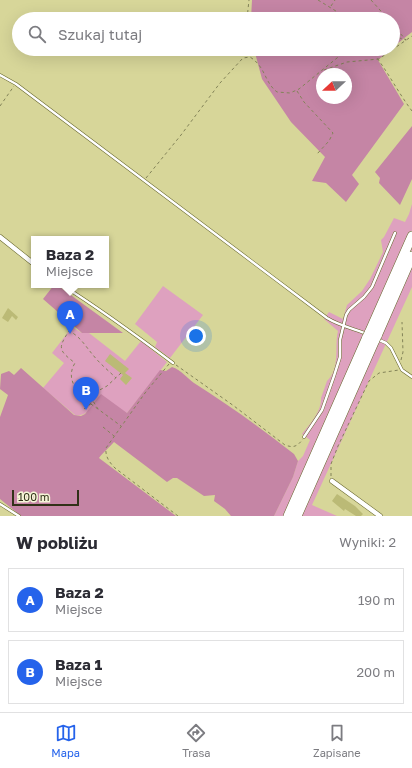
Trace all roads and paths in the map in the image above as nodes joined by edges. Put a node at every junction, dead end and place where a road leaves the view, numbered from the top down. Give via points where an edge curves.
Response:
1 (249, 0) edge
2 (318, 0) edge
3 (334, 0) edge
4 (371, 0) edge
5 (330, 7) junction
6 (248, 12) edge
7 (337, 12) edge
8 (382, 12) edge
9 (400, 33) edge
10 (412, 36) edge
11 (400, 38) edge
12 (406, 40) junction
13 (400, 44) edge
14 (340, 56) edge
15 (376, 56) edge
16 (383, 56) edge
17 (250, 57) joint
18 (379, 59) junction
19 (326, 68) edge
20 (330, 68) edge
21 (0, 75) edge
22 (316, 76) edge
23 (16, 84) junction
24 (297, 91) junction
25 (0, 106) edge
26 (412, 111) edge
27 (317, 154) dead end
28 (144, 180) junction
29 (395, 233) dead end
30 (412, 236) edge
31 (0, 237) edge
32 (412, 256) edge
33 (31, 262) edge
34 (67, 288) edge
35 (402, 322) dead end
36 (343, 325) junction
37 (372, 336) junction
38 (172, 363) junction
39 (402, 370) junction
40 (121, 373) dead end
41 (412, 377) edge
42 (116, 378) junction
43 (93, 401) junction
44 (90, 404) junction
45 (84, 409) dead end
46 (98, 409) junction
47 (333, 425) junction
48 (103, 426) dead end
49 (122, 426) junction
50 (114, 437) junction
51 (304, 437) joint
52 (321, 453) dead end
53 (315, 466) dead end
54 (332, 481) joint
55 (303, 492) junction
56 (0, 504) edge
57 (19, 516) edge
58 (178, 516) edge
59 (288, 516) edge
60 (297, 516) edge
61 (380, 516) edge

1 - 6 path
2 - 5 path
3 - 5 path
4 - 8 path
5 - 7 path
9 - 12 path
10 - 12 path
11 - 12 path
12 - 13 path
14 - 19 path
15 - 18 path
16 - 18 path
17 - 24 path via 261,66 268,83 277,92 284,94
17 - 28 path via 243,58 236,64
18 - 20 path via 347,62
18 - 26 path
21 - 23 lane
22 - 24 path
23 - 25 path
23 - 28 lane
24 - 27 path via 333,133
28 - 36 lane via 327,318
29 - 36 lane via 372,287 349,310
30 - 37 highway
31 - 33 street
32 - 37 highway
34 - 38 lane
35 - 39 path
36 - 39 lane via 388,345
36 - 51 lane via 340,357 334,376 322,410
37 - 47 highway
38 - 49 path via 145,393
38 - 51 path via 285,445 296,447
39 - 41 lane
39 - 54 path via 379,373 369,381 338,446 330,474
40 - 42 path
42 - 43 path via 96,392
42 - 44 path via 86,345 69,331 61,343 62,351 75,363 71,376 73,385
43 - 44 path
43 - 46 path
44 - 45 path
44 - 46 path
46 - 49 path
47 - 52 lane
47 - 55 highway
48 - 50 path
49 - 50 path
50 - 58 path via 105,453 111,464
53 - 55 lane
54 - 61 street
55 - 59 highway
55 - 60 highway
56 - 57 lane

